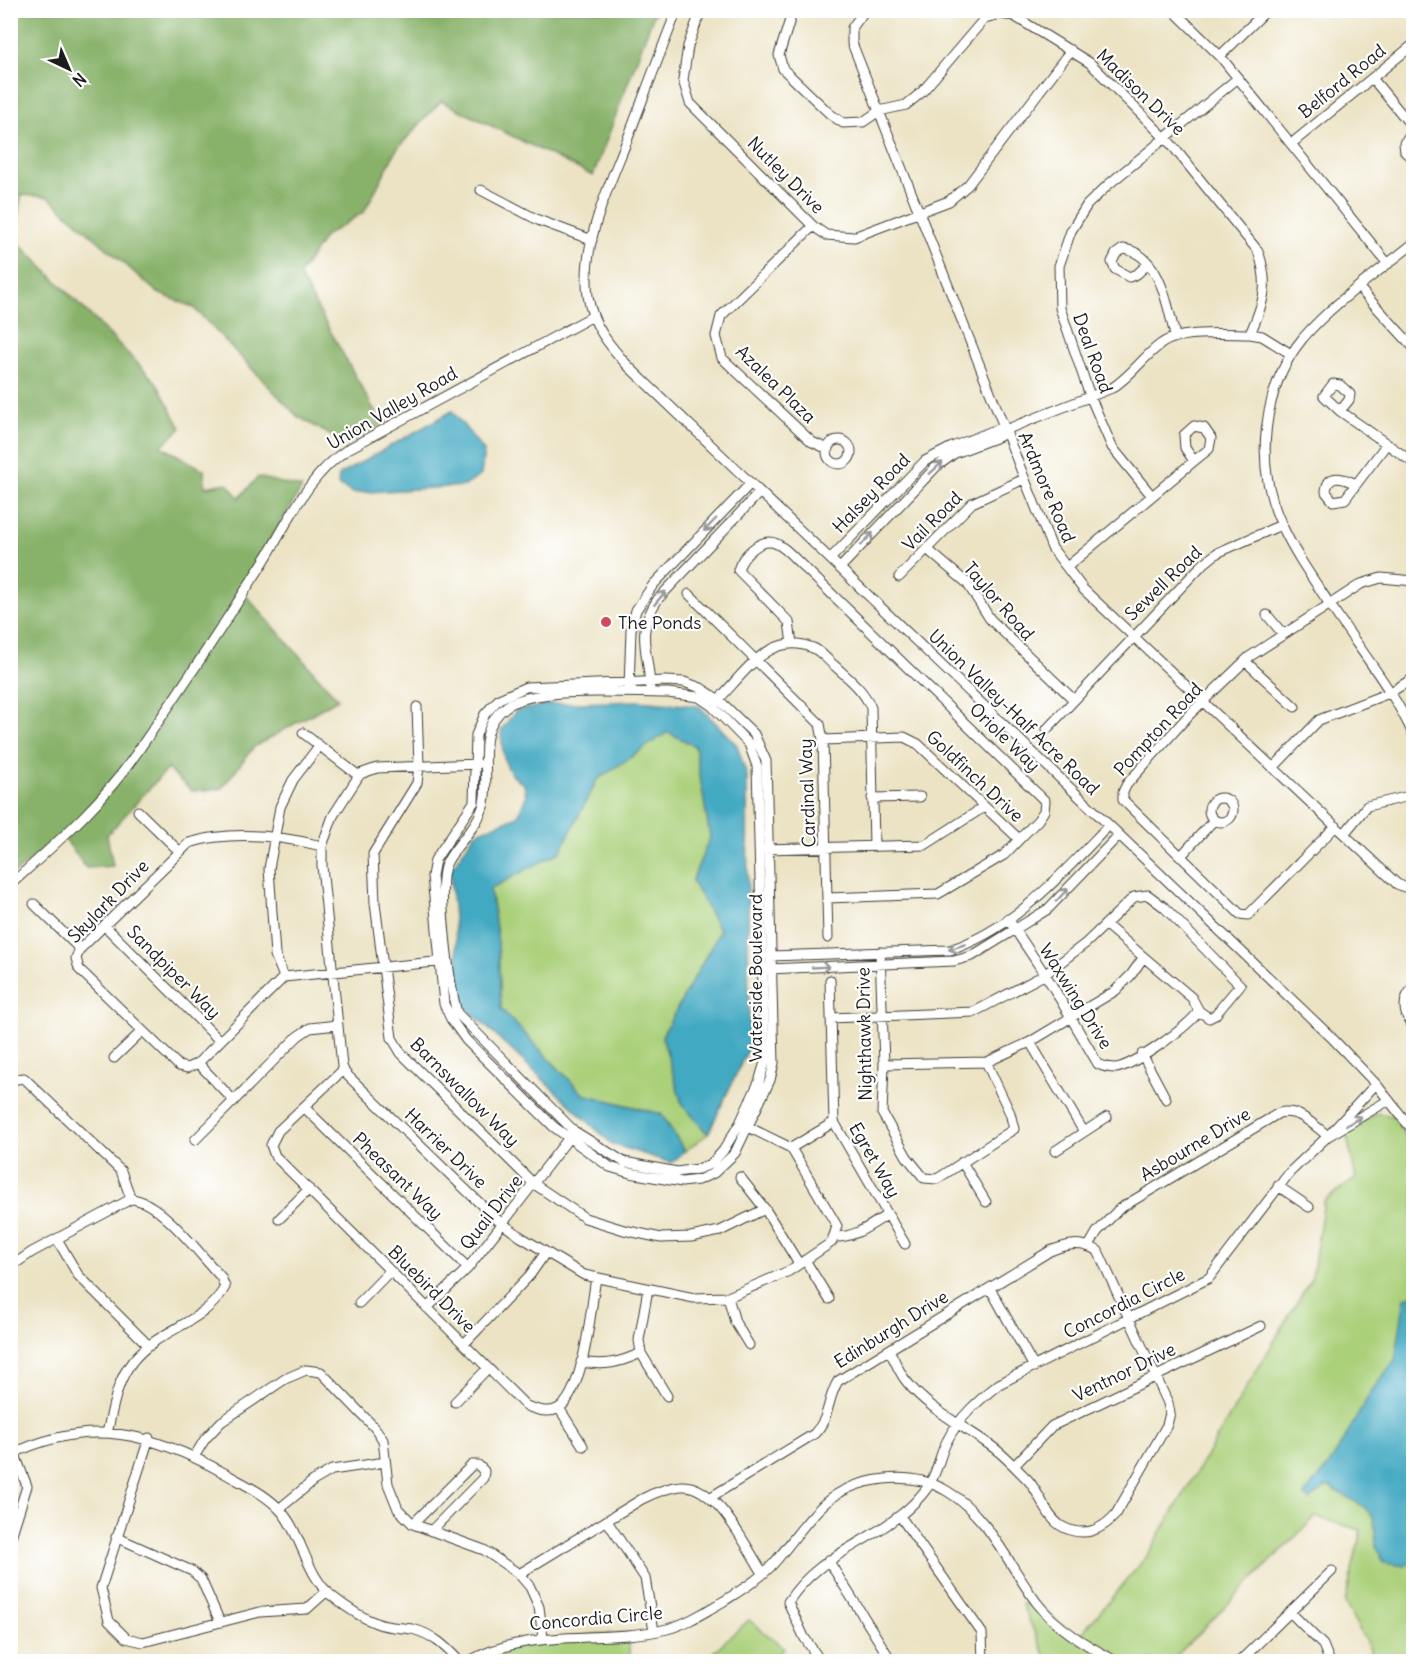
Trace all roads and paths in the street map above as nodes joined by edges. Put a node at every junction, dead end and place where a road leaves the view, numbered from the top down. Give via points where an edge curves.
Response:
1 (677, 10) edge
2 (701, 10) edge
3 (793, 10) edge
4 (865, 10) edge
5 (1173, 10) edge
6 (1267, 10) edge
7 (1413, 44) edge
8 (1071, 50) junction
9 (1220, 56) junction
10 (1238, 78) junction
11 (1372, 78) junction
12 (879, 111) junction
13 (1413, 129) edge
14 (1165, 138) junction
15 (1291, 144) junction
16 (1413, 160) edge
17 (482, 190) dead end
18 (918, 213) junction
19 (813, 226) junction
20 (592, 240) junction
21 (1413, 243) edge
22 (1148, 264) dead end
23 (1388, 264) junction
24 (1359, 288) junction
25 (593, 315) junction
26 (1250, 334) junction
27 (1175, 336) junction
28 (1413, 348) edge
29 (1292, 354) junction
30 (1090, 396) junction
31 (1340, 411) dead end
32 (1005, 430) junction
33 (1386, 445) junction
34 (828, 449) dead end
35 (1194, 461) dead end
36 (1413, 463) edge
37 (1024, 479) junction
38 (751, 483) junction
39 (1356, 484) dead end
40 (760, 492) junction
41 (1152, 496) junction
42 (872, 514) junction
43 (882, 522) junction
44 (1281, 525) junction
45 (927, 549) junction
46 (830, 559) junction
47 (1066, 567) junction
48 (840, 568) junction
49 (899, 577) dead end
50 (1413, 581) edge
51 (689, 594) dead end
52 (1330, 604) junction
53 (1267, 615) dead end
54 (1284, 634) junction
55 (1133, 636) junction
56 (792, 644) junction
57 (756, 659) junction
58 (1245, 661) junction
59 (1413, 678) edge
60 (628, 682) junction
61 (650, 682) junction
62 (630, 693) junction
63 (650, 693) junction
64 (1389, 693) junction
65 (1073, 699) junction
66 (716, 703) junction
67 (1204, 703) junction
68 (417, 707) dead end
69 (1294, 707) dead end
70 (1047, 729) dead end
71 (303, 733) dead end
72 (1413, 736) edge
73 (872, 737) junction
74 (823, 740) junction
75 (319, 746) junction
76 (479, 764) junction
77 (419, 766) junction
78 (1273, 768) junction
79 (359, 776) junction
80 (1413, 795) edge
81 (920, 797) dead end
82 (872, 798) junction
83 (984, 807) junction
84 (138, 811) dead end
85 (1214, 820) dead end
86 (1109, 825) junction
87 (1336, 826) junction
88 (1344, 834) junction
89 (1119, 835) junction
90 (274, 838) junction
91 (1019, 840) junction
92 (322, 846) junction
93 (874, 846) junction
94 (825, 848) junction
95 (759, 849) junction
96 (770, 849) junction
97 (180, 852) junction
98 (1181, 856) junction
99 (1076, 859) junction
100 (1085, 869) junction
101 (10, 885) edge
102 (1413, 887) edge
103 (827, 898) junction
104 (34, 904) dead end
105 (1008, 919) junction
106 (1106, 925) junction
107 (105, 926) junction
108 (1015, 930) junction
109 (828, 938) dead end
110 (80, 949) junction
111 (880, 952) junction
112 (774, 956) junction
113 (762, 957) junction
114 (1143, 958) junction
115 (450, 961) junction
116 (438, 962) junction
117 (880, 964) junction
118 (382, 966) junction
119 (763, 969) junction
120 (773, 969) junction
121 (330, 972) junction
122 (1044, 975) junction
123 (284, 977) junction
124 (830, 980) dead end
125 (1413, 987) edge
126 (1199, 1011) junction
127 (1070, 1016) junction
128 (882, 1017) junction
129 (831, 1018) junction
130 (337, 1025) junction
131 (1413, 1028) edge
132 (142, 1031) junction
133 (220, 1041) junction
134 (1030, 1042) junction
135 (1142, 1054) junction
136 (114, 1058) dead end
137 (986, 1062) junction
138 (198, 1064) junction
139 (884, 1064) junction
140 (343, 1070) junction
141 (10, 1080) edge
142 (1376, 1084) junction
143 (1166, 1099) dead end
144 (1389, 1100) junction
145 (234, 1101) junction
146 (304, 1107) junction
147 (1107, 1117) dead end
148 (740, 1122) junction
149 (834, 1122) junction
150 (749, 1127) junction
151 (1084, 1132) junction
152 (1413, 1132) edge
153 (571, 1135) junction
154 (1328, 1136) junction
155 (195, 1140) dead end
156 (791, 1149) junction
157 (1055, 1151) dead end
158 (962, 1162) junction
159 (740, 1177) dead end
160 (534, 1184) junction
161 (1278, 1186) junction
162 (309, 1189) junction
163 (131, 1199) junction
164 (986, 1202) dead end
165 (1309, 1207) dead end
166 (765, 1209) junction
167 (887, 1215) junction
168 (279, 1219) dead end
169 (504, 1225) junction
170 (833, 1237) junction
171 (57, 1239) junction
172 (905, 1244) dead end
173 (1089, 1246) junction
174 (546, 1252) junction
175 (802, 1262) junction
176 (10, 1266) edge
177 (468, 1268) junction
178 (390, 1271) junction
179 (596, 1278) junction
180 (990, 1287) junction
181 (648, 1289) junction
182 (728, 1297) junction
183 (829, 1299) dead end
184 (359, 1303) dead end
185 (428, 1308) junction
186 (1129, 1319) junction
187 (1261, 1326) dead end
188 (464, 1344) junction
189 (749, 1345) dead end
190 (149, 1346) junction
191 (889, 1350) junction
192 (641, 1353) junction
193 (581, 1362) junction
194 (1034, 1367) junction
195 (488, 1368) junction
196 (1155, 1375) junction
197 (668, 1396) dead end
198 (455, 1402) dead end
199 (559, 1408) junction
200 (958, 1423) junction
201 (107, 1432) junction
202 (149, 1438) junction
203 (10, 1442) edge
204 (584, 1446) dead end
205 (13, 1454) edge
206 (195, 1456) junction
207 (385, 1462) junction
208 (1014, 1466) junction
209 (930, 1484) junction
210 (711, 1497) junction
211 (279, 1509) junction
212 (900, 1516) junction
213 (607, 1521) junction
214 (413, 1524) junction
215 (431, 1532) junction
216 (116, 1537) junction
217 (10, 1540) edge
218 (828, 1560) junction
219 (1332, 1571) dead end
220 (763, 1573) junction
221 (519, 1575) junction
222 (327, 1592) junction
223 (1290, 1612) junction
224 (220, 1622) junction
225 (654, 1631) junction
226 (543, 1638) junction
227 (10, 1644) edge
228 (13, 1662) edge
229 (460, 1662) edge
230 (468, 1662) edge
231 (821, 1662) edge
232 (892, 1662) edge
233 (984, 1662) edge
234 (1118, 1662) edge
235 (1239, 1662) edge
236 (1330, 1662) edge

1 - 20 street
2 - 19 street, Nutley Drive via 687,46 683,80 690,104
3 - 12 street, Madison Drive via 779,55 783,69 843,123 863,122
4 - 12 street, Ardmore Road via 852,27 852,43
5 - 9 street
6 - 9 street
7 - 11 street, Belford Road
8 - 12 street, Madison Drive via 1014,16 985,18 922,92 906,105
8 - 14 street, Madison Drive via 1090,63
8 - 18 street, Nutley Drive via 968,185 949,201
9 - 10 street
10 - 14 street, Deal Road
10 - 15 street
11 - 13 street
11 - 15 street, Belford Road
12 - 18 street, Ardmore Road
13 - 16 street via 1404,143 1405,152
14 - 26 street, Madison Drive via 1258,251 1265,271 1263,304
14 - 30 street, Deal Road via 1087,205 1071,231 1059,266 1060,308
15 - 23 street
17 - 20 street via 538,220
18 - 19 street, Nutley Drive via 854,237 826,235
18 - 32 street, Ardmore Road
19 - 34 street, Azalea Plaza via 721,316 716,336 722,358 812,442
20 - 25 street via 587,280
21 - 23 street
22 - 27 street via 1162,286
23 - 24 street
24 - 28 street
24 - 29 street via 1315,326
25 - 38 street, Union Valley-Half Acre Road via 604,339 628,366
25 - 101 street, Union Valley Road via 328,464 303,493 266,559 120,775 87,813
26 - 27 street
26 - 29 street via 1262,336
27 - 30 street, Halsey Road via 1162,343 1127,378
29 - 44 street via 1276,387 1266,431 1265,462
30 - 32 street, Halsey Road
30 - 41 street, Deal Road via 1112,447
31 - 33 street
32 - 37 street, Ardmore Road
32 - 42 street, Halsey Road via 1000,428 925,461
43 -> 32 street, Halsey Road via 954,453 1000,436
33 - 36 street
33 - 39 street
35 - 41 street
37 - 45 street, Vail Road via 972,503
37 - 47 street, Ardmore Road via 1052,548
38 - 40 street, Union Valley-Half Acre Road
38 -> 60 street via 653,585 636,610
40 - 46 street, Union Valley-Half Acre Road
61 -> 40 street via 645,653 646,615
41 - 47 street
42 - 43 street
42 - 46 street, Halsey Road
48 -> 43 street, Halsey Road
44 - 52 street
44 - 55 street, Sewell Road via 1217,553
45 - 49 street, Vail Road
45 - 65 street, Taylor Road via 967,583 990,619
46 - 48 street, Union Valley-Half Acre Road
47 - 55 street, Ardmore Road via 1083,589
48 - 86 street, Union Valley-Half Acre Road
50 - 52 street, Pompton Road via 1381,578 1361,584
51 - 57 street, Cardinal Way
52 - 54 street, Pompton Road
52 - 64 street
53 - 54 street
54 - 58 street, Pompton Road
55 - 65 street, Sewell Road
55 - 67 street, Ardmore Road
56 - 57 street via 772,647
56 - 73 street via 814,648 866,694 871,708
56 - 91 street, Oriole Way via 789,622 738,570 758,545 777,543 1039,793 1046,801 1044,811
57 - 66 street
57 - 74 street, Cardinal Way via 816,718
58 - 67 street, Pompton Road
58 - 69 street
59 - 64 street
60 - 61 street, Waterside Boulevard
60 - 62 street
60 - 76 street, Waterside Boulevard via 526,687 499,699 485,714 476,735
61 - 63 street
61 - 66 street, Waterside Boulevard via 684,682 701,688
62 - 63 street, Waterside Boulevard
62 - 76 street, Waterside Boulevard via 522,698 496,716
63 - 66 street, Waterside Boulevard via 685,694
64 - 72 street
64 - 78 street via 1319,720
65 - 70 street, Sewell Road
66 - 95 street, Waterside Boulevard via 749,744 757,766
66 - 96 street, Waterside Boulevard via 754,734 762,747 768,779
67 - 78 street, Ardmore Road
67 - 98 street, Pompton Road via 1189,715 1123,792 1123,800
68 - 77 street, Barnswallow Way
71 - 75 street
73 - 74 street, Goldfinch Drive
73 - 82 street
73 - 83 street, Goldfinch Drive via 904,737 918,744
74 - 94 street, Cardinal Way
75 - 79 street
75 - 90 street via 293,780 280,807
76 - 77 street
76 - 115 street, Waterside Boulevard via 487,789 483,807 451,854 441,882
76 - 116 street, Waterside Boulevard via 474,802 435,860 432,876
77 - 79 street via 377,768
77 - 118 street, Barnswallow Way via 417,783 373,854
78 - 87 street, Ardmore Road
79 - 92 street via 333,816
80 - 88 street via 1367,806
81 - 82 street
82 - 93 street
83 - 91 street, Goldfinch Drive
83 - 93 street via 925,845
84 - 97 street
85 - 98 street
86 - 89 street, Union Valley-Half Acre Road
86 - 99 street
87 - 88 street, Ardmore Road
87 - 98 street, Pompton Road via 1248,915 1240,914
88 - 102 street, Ardmore Road via 1397,884
89 - 100 street
89 - 142 street, Union Valley-Half Acre Road via 1331,1036
90 - 92 street, Skylark Drive
90 - 97 street, Skylark Drive via 203,839 189,843
90 - 123 street via 269,869 274,955
91 - 103 street, Oriole Way via 1004,855 938,894
92 - 121 street
93 - 94 street
94 - 96 street
94 - 103 street, Cardinal Way
95 - 96 street
95 - 113 street, Waterside Boulevard
96 - 112 street, Waterside Boulevard
97 - 107 street, Skylark Drive
99 - 100 street
99 - 105 street via 1037,900
108 -> 100 street via 1048,909
103 - 109 street, Cardinal Way
104 - 110 street
105 - 108 street, Waxwing Drive
105 -> 111 street via 950,950
106 - 114 street
106 - 122 street
106 - 126 street via 1134,897 1148,895 1180,923 1240,986 1215,1015 1209,1018
107 - 110 street, Skylark Drive
107 - 133 street, Sandpiper Way
108 - 117 street via 972,956 954,961
108 - 122 street, Waxwing Drive
110 - 132 street, Skylark Drive via 76,958 79,969
111 - 112 street
111 - 117 street, Nighthawk Drive
112 - 113 street
112 - 120 street, Waterside Boulevard
113 - 119 street, Waterside Boulevard
114 - 126 street via 1192,998
114 - 127 street via 1115,991
115 - 116 street
115 - 153 street, Waterside Boulevard via 451,992 457,1012
116 - 118 street
116 - 153 street, Waterside Boulevard via 444,1004 466,1040
120 -> 117 street
117 - 128 street, Nighthawk Drive
118 - 121 street
118 - 160 street, Barnswallow Way via 392,1038 401,1053
119 - 120 street
119 - 148 street, Waterside Boulevard via 765,1062
120 - 150 street, Waterside Boulevard via 774,1063
121 - 123 street
121 - 130 street
122 - 127 street, Waxwing Drive
122 - 128 street via 974,1012
123 - 133 street
124 - 129 street, Egret Way
125 - 131 street via 1405,1006 1406,1018
126 - 135 street, Waxwing Drive via 1180,1032
127 - 134 street
127 - 135 street, Waxwing Drive via 1098,1064 1118,1068
128 - 129 street
128 - 139 street, Nighthawk Drive
129 - 149 street, Egret Way
130 - 140 street
130 - 145 street via 310,1028 298,1036
132 - 136 street
132 - 138 street, Skylark Drive via 180,1066
133 - 138 street
134 - 137 street
134 - 151 street
135 - 143 street
137 - 139 street
137 - 158 street, Nighthawk Drive via 1011,1113 1014,1129
138 - 145 street
139 - 158 street, Nighthawk Drive via 882,1113 919,1173 924,1178 937,1179
140 - 146 street, Bluebird Drive
140 - 169 street, Harrier Drive
141 - 163 street via 24,1078 121,1171
142 - 144 street, Union Valley-Half Acre Road
142 - 154 street, Concordia Circle
144 - 152 street, Union Valley-Half Acre Road
154 -> 144 street, Concordia Circle
145 - 155 street
146 - 162 street, Bluebird Drive via 278,1131 272,1144 275,1156
146 - 177 street, Pheasant Way
147 - 151 street
148 - 150 street
148 - 153 street, Waterside Boulevard via 711,1164 676,1172 624,1162
149 - 156 street
149 - 167 street, Egret Way
150 - 153 street, Waterside Boulevard via 725,1164 698,1180 682,1182 610,1167
150 - 156 street
151 - 157 street
153 - 160 street, Quail Drive
154 - 161 street, Concordia Circle
154 - 173 street, Asbourne Drive via 1300,1114 1279,1113 1119,1209
156 - 170 street via 837,1226
158 - 164 street
159 - 166 street
160 - 166 street, Barnswallow Way via 585,1218 661,1238 720,1231
160 - 169 street, Quail Drive
161 - 165 street
161 - 186 street, Concordia Circle via 1209,1278
162 - 168 street
162 - 178 street, Bluebird Drive
163 - 171 street
163 - 190 street via 158,1210 221,1277 225,1287 214,1305
166 - 175 street
167 - 170 street via 848,1238
167 - 172 street, Egret Way
169 - 174 street, Harrier Drive
169 - 177 street, Quail Drive
170 - 175 street, Harrier Drive via 832,1242
171 - 176 street
171 - 190 street via 78,1275
173 - 180 street, Edinburgh Drive via 1069,1243
173 - 186 street via 1098,1251
174 - 179 street, Harrier Drive
174 - 188 street via 530,1275
175 - 182 street, Harrier Drive via 771,1280
175 - 183 street
177 - 185 street, Quail Drive
178 - 184 street
178 - 185 street, Bluebird Drive
179 - 181 street, Harrier Drive
179 - 193 street
180 - 191 street, Edinburgh Drive
180 - 194 street
181 - 182 street, Harrier Drive via 694,1298
181 - 192 street via 639,1340
182 - 189 street via 735,1322
185 - 188 street, Bluebird Drive
186 - 194 street, Concordia Circle
186 - 196 street
187 - 196 street, Ventnor Drive
188 - 195 street, Bluebird Drive
190 - 201 street via 132,1361 122,1378
191 - 200 street via 907,1382
191 - 210 street, Edinburgh Drive via 838,1381 830,1394 826,1420 814,1434
192 - 193 street via 616,1364
192 - 197 street
193 - 199 street via 577,1383
194 - 200 street, Concordia Circle via 999,1384
195 - 198 street
195 - 199 street, Bluebird Drive via 526,1406 541,1411
196 - 208 street, Ventnor Drive via 1052,1426
196 - 208 street via 1168,1402 1167,1425 1116,1514 1105,1526 1089,1532 1063,1527
199 - 204 street
200 - 208 street
200 - 209 street, Concordia Circle
201 - 202 street
201 - 205 street via 68,1435
202 - 206 street
202 - 216 street
203 - 205 street
205 - 217 street via 27,1486
206 - 207 street via 221,1422 285,1378 306,1370 321,1372 375,1428 383,1440
206 - 211 street
207 - 211 street via 332,1470
207 - 214 street via 393,1498
209 - 212 street
209 - 220 street, Concordia Circle via 902,1478 861,1483 840,1493 824,1504
209 - 234 street, Concordia Circle via 946,1490 968,1507 1038,1605 1091,1647
210 - 213 street via 684,1485 663,1490
210 - 220 street
211 - 222 street
212 - 218 street
212 - 233 street via 982,1633
213 - 221 street
213 - 225 street via 645,1578
214 - 215 street
214 - 215 street via 472,1465 478,1465 484,1472 483,1478
215 - 221 street via 484,1550
216 - 224 street via 192,1571 201,1580
216 - 224 street via 101,1587 108,1621 116,1630 126,1638 142,1642
218 - 231 street via 801,1582 788,1602
218 - 232 street
219 - 223 street
220 - 225 street, Concordia Circle via 693,1618
221 - 226 street via 539,1607
222 - 224 street via 307,1610 260,1612
222 - 229 street via 350,1610 378,1624 429,1635
223 - 235 street
223 - 236 street via 1323,1645
225 - 226 street, Concordia Circle
226 - 230 street, Concordia Circle via 514,1642
227 - 228 street

